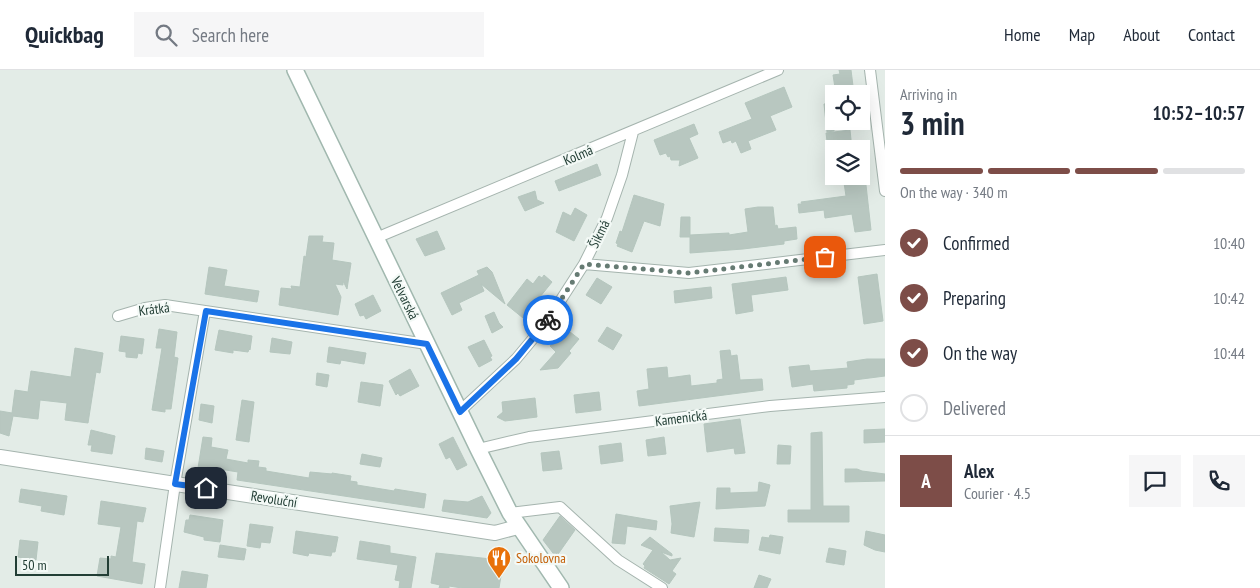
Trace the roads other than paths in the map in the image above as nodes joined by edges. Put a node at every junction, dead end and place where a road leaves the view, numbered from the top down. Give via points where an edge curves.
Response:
1 (295, 70) edge
2 (778, 70) edge
3 (870, 70) edge
4 (633, 132) junction
5 (885, 191) edge
6 (376, 238) junction
7 (885, 250) edge
8 (584, 264) junction
9 (206, 311) junction
10 (118, 316) dead end
11 (427, 344) junction
12 (885, 397) edge
13 (460, 412) junction
14 (478, 449) junction
15 (0, 457) edge
16 (175, 484) junction
17 (510, 512) junction
18 (518, 527) junction
19 (160, 588) edge
20 (562, 588) edge
21 (662, 588) edge

1 - 6 main road, Velvarská
2 - 4 street, Kolmá
3 - 5 street
4 - 6 street, Kolmá
4 - 8 street, Šikmá via 607,218
6 - 11 main road, Velvarská
7 - 8 street via 689,273
8 - 13 street, Šikmá via 546,323 516,359
9 - 10 street, Krátká via 165,305
9 - 11 street, Krátká
9 - 16 street
11 - 13 main road, Velvarská
12 - 14 street, Kamenická via 770,406 530,437
13 - 14 main road, Velvarská
14 - 17 main road, Velvarská
15 - 16 street, Revoluční
16 - 18 street, Revoluční via 495,533
16 - 19 street
17 - 18 main road, Velvarská
17 - 21 street via 560,507 618,560
18 - 20 main road, Velvarská

